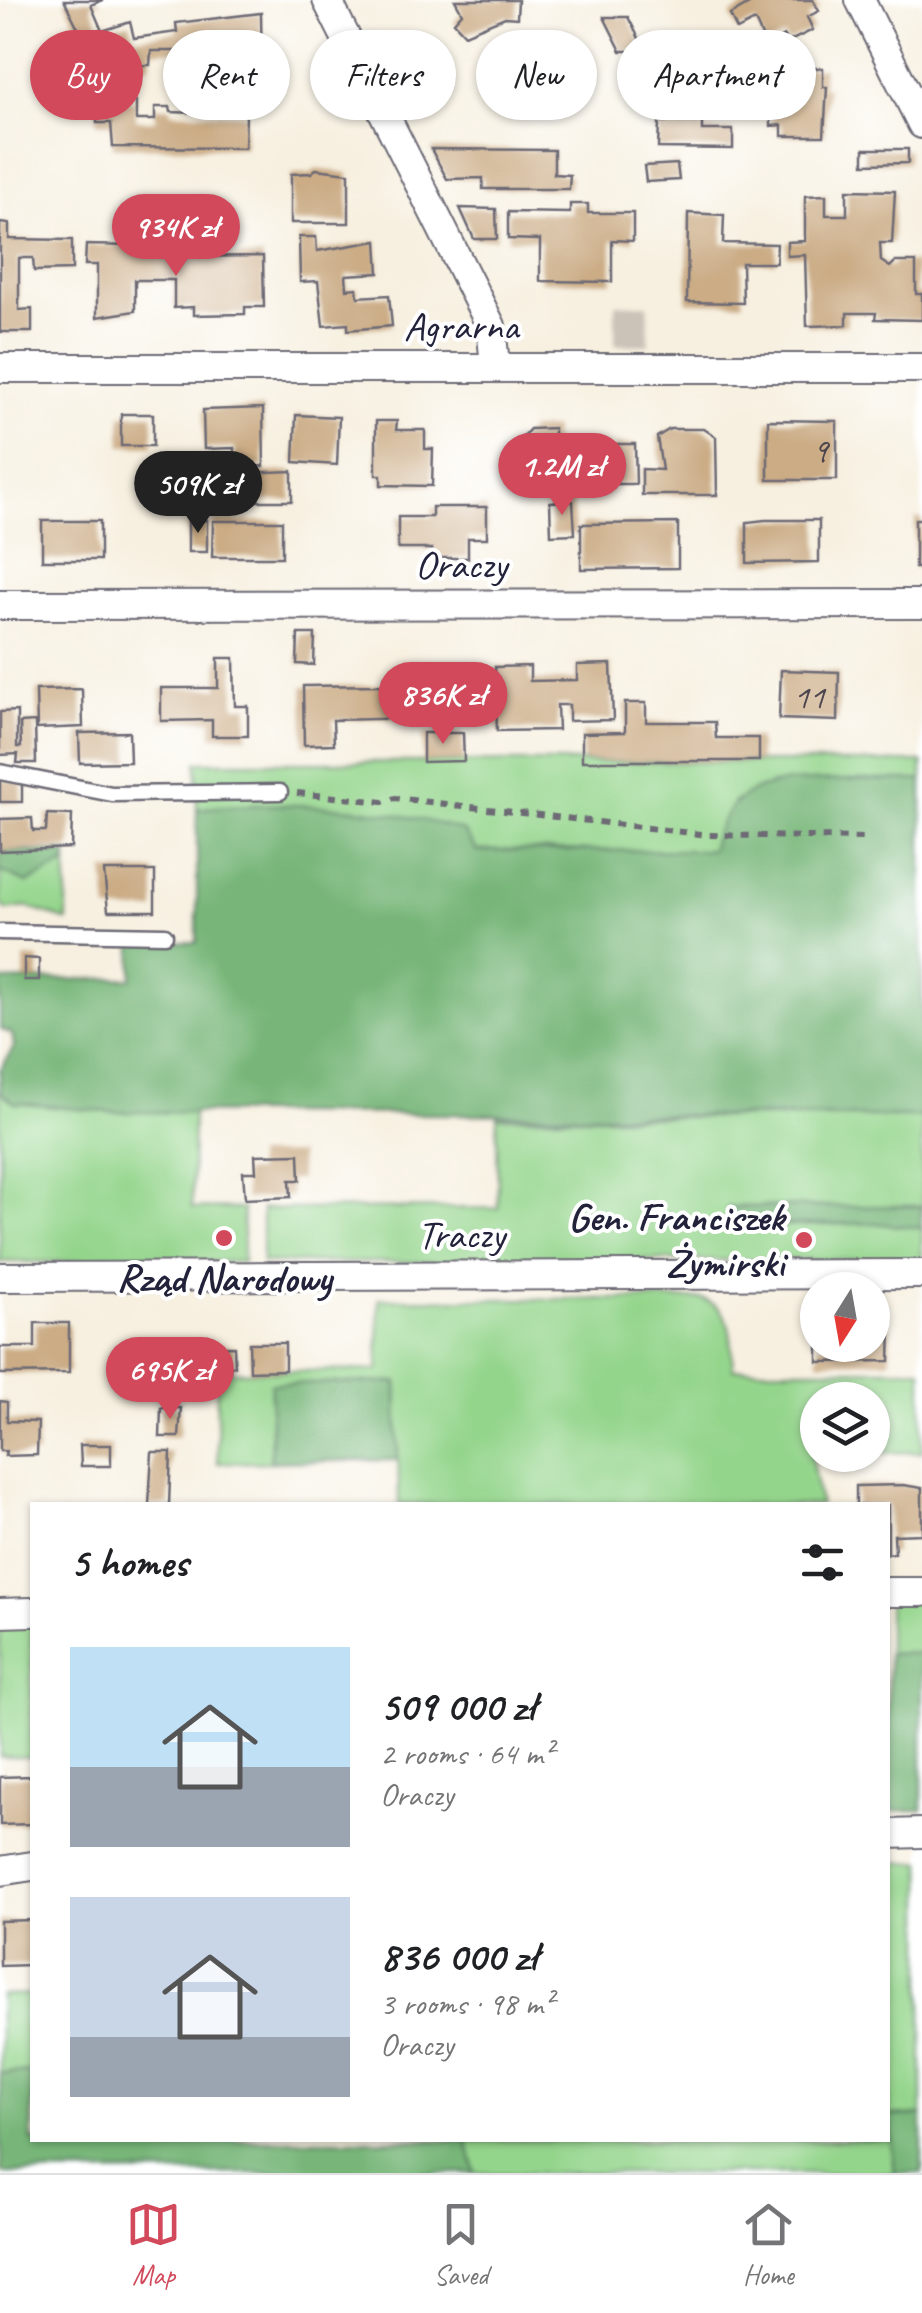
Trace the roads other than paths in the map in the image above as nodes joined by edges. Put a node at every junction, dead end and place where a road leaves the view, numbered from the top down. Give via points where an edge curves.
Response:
1 (327, 0) edge
2 (860, 0) edge
3 (922, 124) edge
4 (495, 365) junction
5 (0, 368) edge
6 (922, 368) edge
7 (922, 604) edge
8 (0, 605) edge
9 (0, 772) edge
10 (280, 792) road end
11 (0, 932) edge
12 (165, 936) dead end
13 (922, 1274) edge
14 (0, 1277) edge
15 (890, 1592) edge
16 (922, 1592) edge
17 (0, 1612) edge
18 (30, 1612) edge
19 (922, 1833) edge
20 (890, 1834) edge
21 (30, 1866) edge
22 (0, 1871) edge

1 - 4 street via 491,326
2 - 3 street
4 - 5 street, Agrarna
4 - 6 street, Agrarna
7 - 8 street, Oraczy
9 - 10 lane via 112,794
11 - 12 lane
13 - 14 street, Traczy
15 - 16 street
17 - 18 street
19 - 20 street
21 - 22 street

